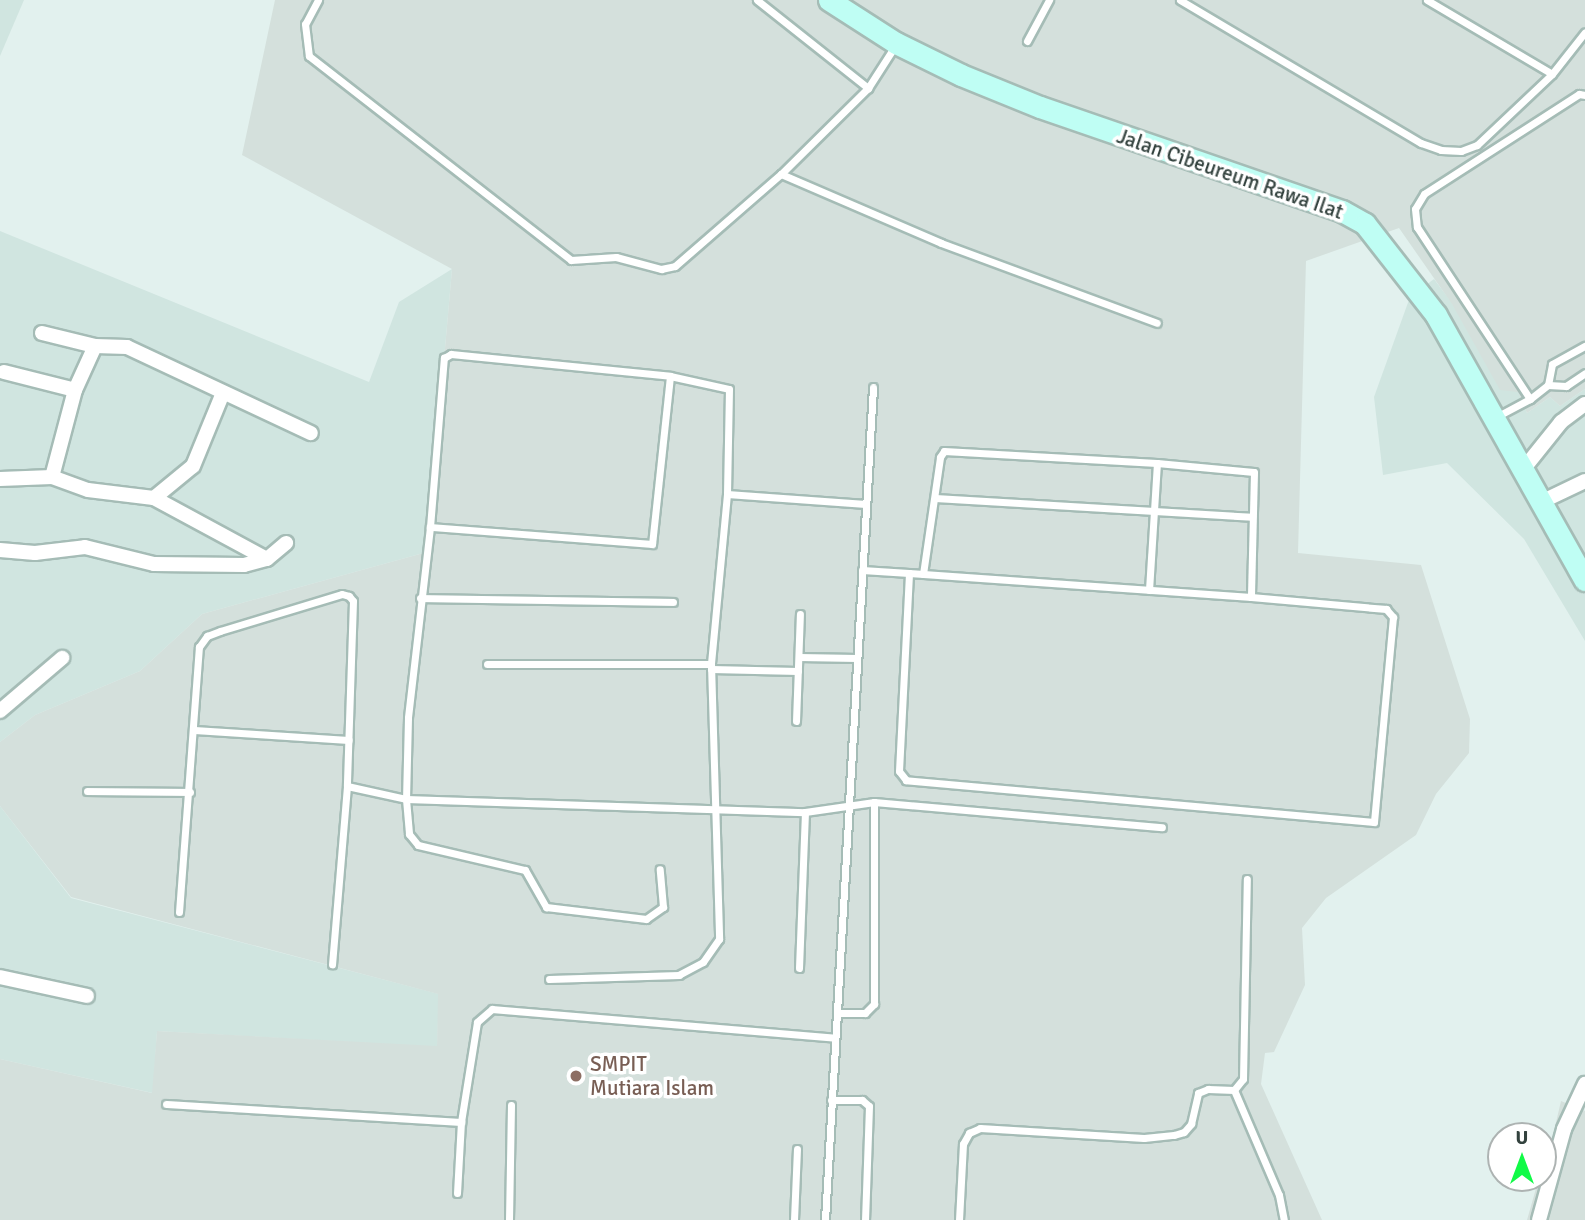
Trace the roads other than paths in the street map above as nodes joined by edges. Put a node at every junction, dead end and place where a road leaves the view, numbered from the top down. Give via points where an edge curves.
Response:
1 (318, 0) edge
2 (757, 0) edge
3 (829, 0) edge
4 (1049, 0) edge
5 (1180, 0) edge
6 (1427, 0) edge
7 (1585, 32) edge
8 (1027, 41) dead end
9 (897, 44) junction
10 (1552, 74) junction
11 (868, 88) junction
12 (1585, 95) edge
13 (781, 174) junction
14 (1157, 323) dead end
15 (42, 333) dead end
16 (95, 346) junction
17 (1585, 346) edge
18 (4, 372) dead end
19 (1585, 373) edge
20 (670, 376) junction
21 (1548, 385) junction
22 (873, 387) dead end
23 (75, 390) junction
24 (223, 393) junction
25 (1530, 399) junction
26 (1585, 404) edge
27 (1494, 418) junction
28 (311, 433) dead end
29 (1157, 463) junction
30 (1521, 472) junction
31 (52, 477) junction
32 (0, 479) edge
33 (1585, 481) edge
34 (727, 494) junction
35 (154, 498) junction
36 (934, 498) junction
37 (1541, 502) junction
38 (866, 503) junction
39 (1154, 513) junction
40 (1251, 517) junction
41 (430, 527) junction
42 (286, 543) dead end
43 (0, 550) edge
44 (267, 559) junction
45 (1579, 560) edge
46 (862, 570) junction
47 (909, 573) junction
48 (923, 574) junction
49 (1585, 580) edge
50 (1149, 590) junction
51 (1251, 597) junction
52 (420, 598) junction
53 (673, 602) dead end
54 (800, 614) dead end
55 (799, 657) junction
56 (857, 658) junction
57 (62, 659) dead end
58 (487, 664) dead end
59 (711, 666) junction
60 (798, 670) junction
61 (0, 711) edge
62 (796, 721) dead end
63 (194, 730) junction
64 (349, 740) junction
65 (347, 786) junction
66 (87, 791) dead end
67 (190, 792) junction
68 (406, 799) junction
69 (874, 802) junction
70 (852, 804) junction
71 (717, 810) junction
72 (805, 812) junction
73 (1162, 827) dead end
74 (660, 869) dead end
75 (1247, 879) dead end
76 (179, 912) dead end
77 (332, 964) dead end
78 (799, 968) dead end
79 (0, 977) edge
80 (549, 979) dead end
81 (87, 996) dead end
82 (837, 1013) junction
83 (835, 1038) junction
84 (1585, 1084) edge
85 (1234, 1090) junction
86 (831, 1100) junction
87 (166, 1104) dead end
88 (511, 1105) dead end
89 (461, 1122) junction
90 (797, 1149) dead end
91 (457, 1193) dead end
92 (509, 1220) edge
93 (794, 1220) edge
94 (825, 1220) edge
95 (865, 1220) edge
96 (959, 1220) edge
97 (1284, 1220) edge
98 (1539, 1220) edge

1 - 13 lane via 305,24 309,55 571,260 616,257 668,269
2 - 11 lane
3 - 9 street, Jalan Cibeureum Rawa Ilat
4 - 8 lane
5 - 10 lane via 1441,150 1461,151 1477,145
6 - 10 lane
7 - 10 lane
9 - 11 lane
9 - 27 street, Jalan Cibeureum Rawa Ilat via 1040,107 1332,207 1365,225 1436,315
11 - 13 lane
12 - 25 lane via 1579,94 1424,194 1415,209 1417,227
13 - 14 lane via 941,243
15 - 16 street
16 - 23 street
16 - 24 street via 127,347
17 - 21 lane via 1552,365
18 - 23 street
19 - 21 lane via 1566,386
20 - 34 lane via 729,389
20 - 41 lane via 652,544
20 - 41 lane via 458,354 444,358
21 - 25 lane
22 - 38 lane
23 - 31 street
24 - 28 street
24 - 35 street via 190,471
25 - 27 lane
26 - 30 street via 1560,422
27 - 30 street, Jalan Cibeureum Rawa Ilat
29 - 36 lane via 944,451
29 - 39 lane
29 - 40 lane via 1254,472
30 - 37 street, Jalan Cibeureum Rawa Ilat
31 - 32 street
31 - 35 street via 88,491
33 - 37 street
34 - 38 lane
34 - 59 lane
35 - 44 street
36 - 39 lane
36 - 48 lane
37 - 45 street, Jalan Cibeureum Rawa Ilat
38 - 46 lane
39 - 40 lane
39 - 50 lane
40 - 51 lane
41 - 52 lane
42 - 44 street
43 - 44 street via 35,553 85,547 169,565 244,565
45 - 49 street, Jalan Cibeureum Rawa Ilat
46 - 47 lane
46 - 56 lane
47 - 48 lane
47 - 51 lane via 899,771 906,780 1374,822 1390,612
48 - 50 lane
50 - 51 lane
52 - 53 lane
52 - 68 lane via 408,718
54 - 55 lane
55 - 56 lane
55 - 60 lane
56 - 70 lane
57 - 61 street
58 - 59 lane
59 - 60 lane
59 - 71 lane
60 - 62 lane
63 - 64 lane
63 - 64 lane via 199,647 206,636 342,594 353,601
63 - 67 lane
64 - 65 lane
65 - 68 lane
65 - 77 lane
66 - 67 lane
67 - 76 lane
68 - 71 lane
68 - 74 lane via 409,834 418,845 525,870 546,907 646,919 663,907
69 - 70 lane
69 - 73 lane
69 - 82 lane via 874,1004 865,1013
70 - 72 lane
70 - 82 lane
71 - 72 lane
71 - 80 lane via 719,939 703,962 679,975
72 - 78 lane
75 - 85 lane via 1243,1079
79 - 81 street
82 - 83 lane
83 - 86 lane
83 - 89 lane via 492,1009 477,1022
84 - 98 street via 1564,1129
85 - 96 lane via 1198,1093 1191,1124 1174,1135 1143,1138 980,1128 969,1133 963,1144
85 - 97 lane via 1279,1195
86 - 94 lane
86 - 95 lane via 862,1100 869,1106
87 - 89 lane
88 - 92 lane
89 - 91 lane
90 - 93 lane

